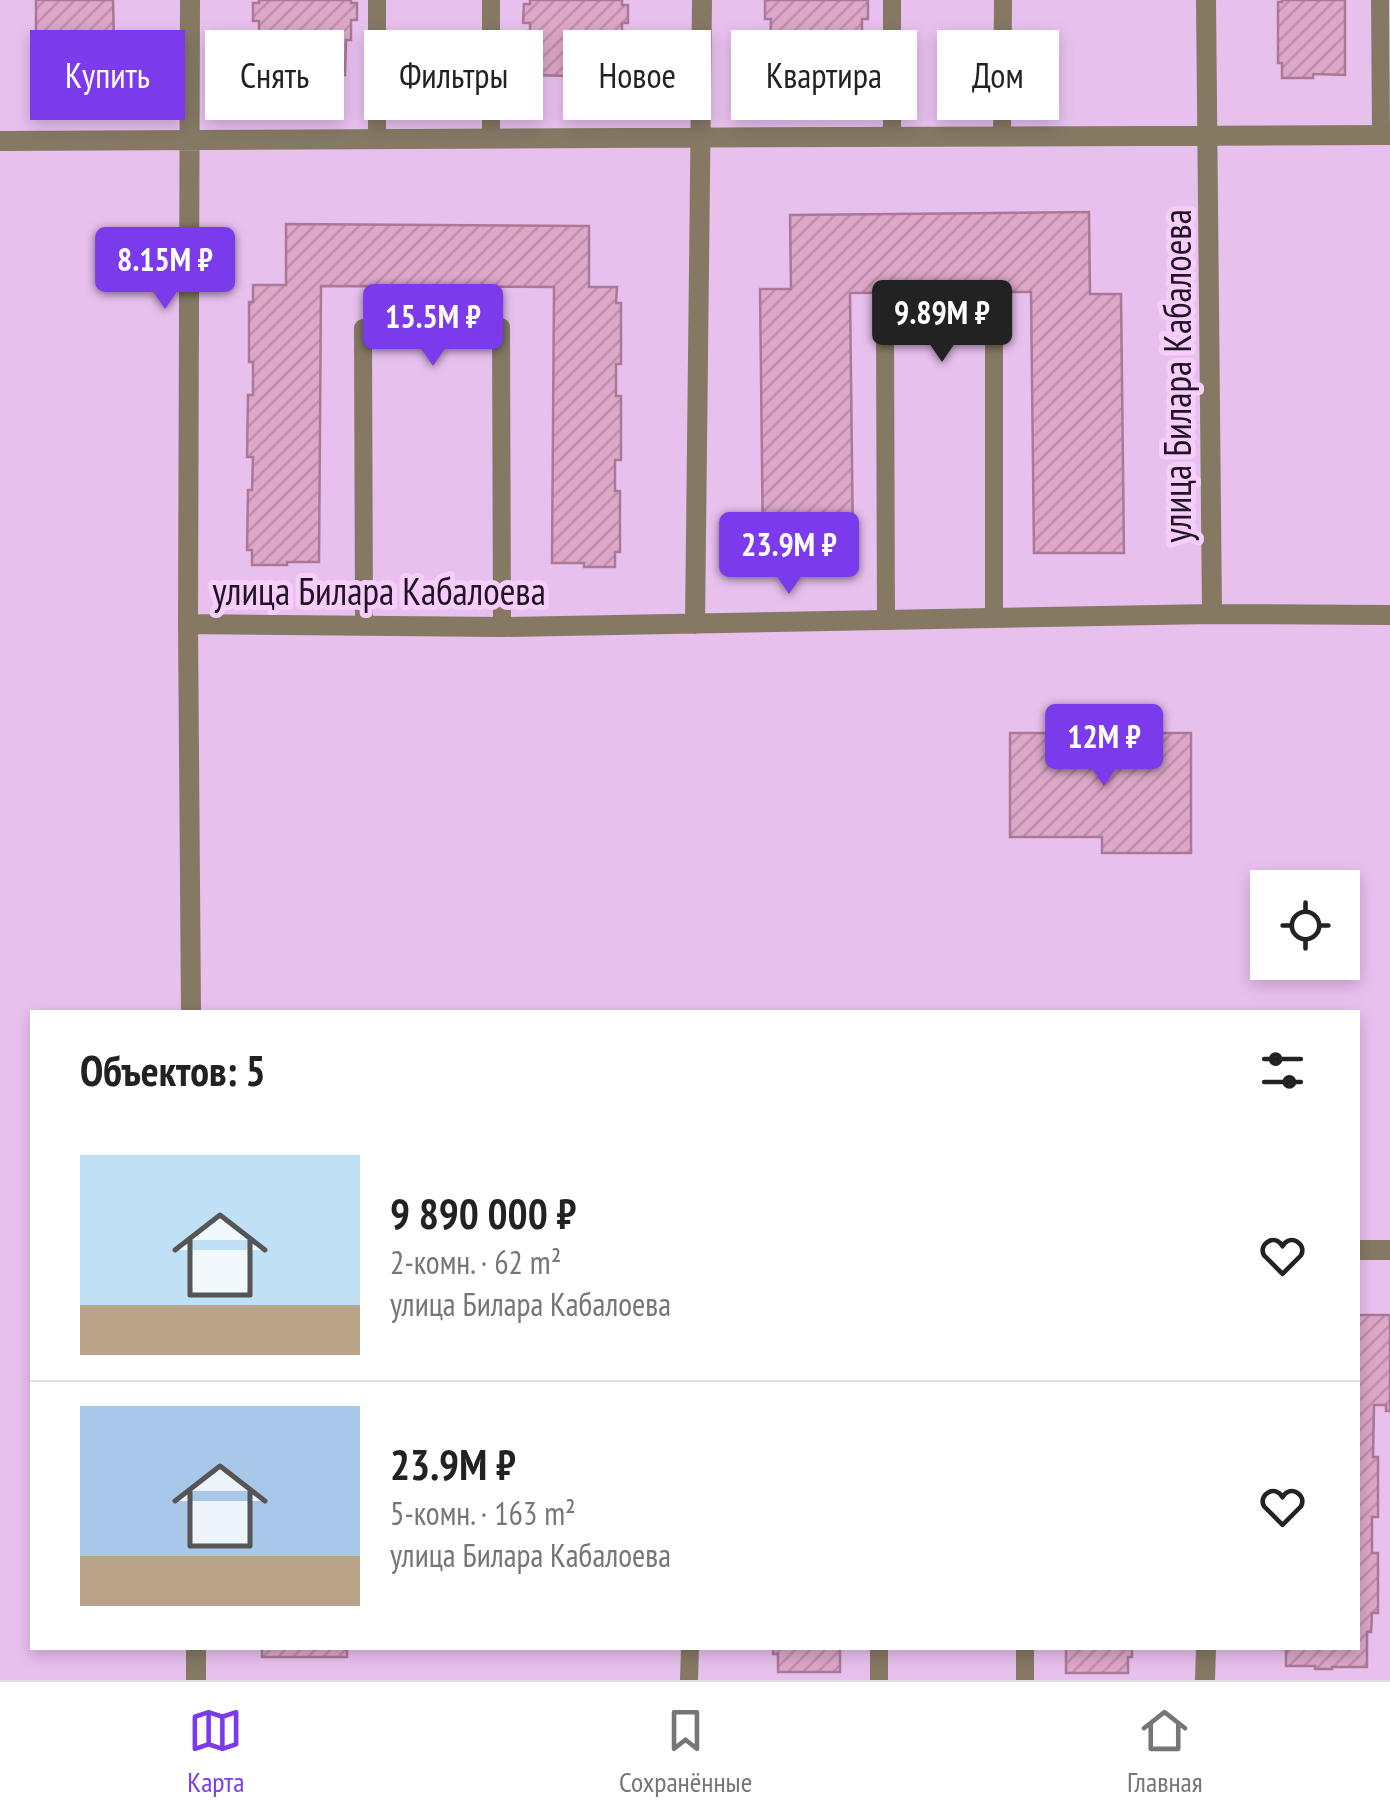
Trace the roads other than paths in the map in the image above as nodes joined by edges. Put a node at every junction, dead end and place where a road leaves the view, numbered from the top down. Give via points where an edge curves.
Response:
1 (190, 0) edge
2 (377, 0) edge
3 (491, 0) edge
4 (702, 0) edge
5 (892, 0) edge
6 (1002, 0) edge
7 (1206, 0) edge
8 (1380, 0) edge
9 (1386, 135) edge
10 (699, 136) junction
11 (892, 137) junction
12 (1002, 137) junction
13 (190, 138) junction
14 (491, 138) junction
15 (1209, 138) junction
16 (377, 140) junction
17 (0, 141) edge
18 (1212, 614) junction
19 (1390, 615) edge
20 (994, 618) junction
21 (886, 620) junction
22 (188, 624) junction
23 (364, 624) junction
24 (695, 624) junction
25 (502, 626) junction
26 (191, 1010) edge
27 (1360, 1250) edge
28 (1390, 1250) edge
29 (196, 1650) edge
30 (690, 1650) edge
31 (879, 1650) edge
32 (1025, 1650) edge
33 (1206, 1650) edge
34 (196, 1680) edge
35 (689, 1680) edge
36 (879, 1680) edge
37 (1025, 1680) edge
38 (1206, 1680) edge

1 - 13 street, улица Билара Кабалоева
2 - 16 lane
3 - 14 lane
4 - 10 street
5 - 11 lane
6 - 12 lane
7 - 15 street, улица Билара Кабалоева
8 - 9 lane
9 - 15 street
10 - 11 street
10 - 14 street
10 - 24 street
11 - 12 street
12 - 15 street
13 - 16 street
13 - 17 street
13 - 22 street, улица Билара Кабалоева
14 - 16 street
15 - 18 street, улица Билара Кабалоева
18 - 19 street, улица Билара Кабалоева
18 - 20 street, улица Билара Кабалоева
20 - 21 street, улица Билара Кабалоева
20 - 21 lane via 994,328 885,328
21 - 24 street, улица Билара Кабалоева
22 - 23 street, улица Билара Кабалоева
22 - 26 street
23 - 25 street, улица Билара Кабалоева
23 - 25 lane via 363,328 501,327
24 - 25 street, улица Билара Кабалоева
27 - 28 street
29 - 34 street
30 - 35 lane
31 - 36 lane
32 - 37 lane
33 - 38 street

